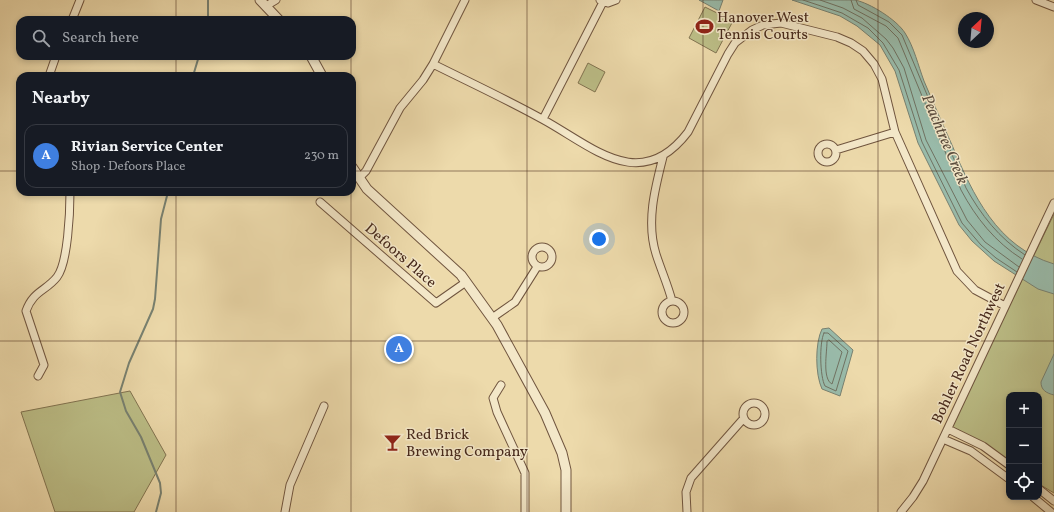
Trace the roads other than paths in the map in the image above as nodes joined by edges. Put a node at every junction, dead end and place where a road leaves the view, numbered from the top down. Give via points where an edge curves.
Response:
1 (80, 0) edge
2 (276, 0) edge
3 (464, 0) edge
4 (616, 0) edge
5 (1036, 0) edge
6 (602, 1) edge
7 (263, 3) edge
8 (1054, 7) edge
9 (74, 16) edge
10 (275, 16) edge
11 (55, 60) edge
12 (313, 60) edge
13 (433, 64) junction
14 (50, 72) edge
15 (320, 72) edge
16 (542, 119) junction
17 (895, 132) junction
18 (836, 150) dead end
19 (663, 157) junction
20 (356, 173) edge
21 (359, 178) junction
22 (70, 196) edge
23 (320, 202) dead end
24 (1054, 203) edge
25 (538, 266) dead end
26 (466, 282) junction
27 (672, 301) dead end
28 (1005, 306) junction
29 (492, 318) junction
30 (38, 376) dead end
31 (501, 385) dead end
32 (324, 406) dead end
33 (744, 418) dead end
34 (948, 428) junction
35 (943, 439) junction
36 (1006, 464) edge
37 (1006, 476) edge
38 (1042, 491) edge
39 (1037, 500) edge
40 (1054, 501) edge
41 (285, 512) edge
42 (525, 512) edge
43 (566, 512) edge
44 (687, 512) edge
45 (901, 512) edge
46 (1052, 512) edge

1 - 9 street
2 - 7 street
3 - 13 street
4 - 6 street via 608,3
5 - 8 street
6 - 16 street
7 - 10 street
11 - 14 street
12 - 15 street
13 - 16 street
13 - 21 street via 400,108 366,171
16 - 19 street via 611,159 635,163
17 - 18 street
17 - 19 street via 882,79 863,51 837,37 789,24 773,24 752,30 735,43 683,140
17 - 28 street via 957,271 975,290
19 - 27 street via 651,206 652,234
20 - 21 street
21 - 26 street via 377,199
22 - 30 street via 64,263 57,278 36,294 26,311 44,365
23 - 26 street, Defoors Place via 436,303
24 - 28 street, Bohler Road Northwest
25 - 29 street via 515,302
26 - 29 street
28 - 34 street, Bohler Road Northwest
29 - 43 street via 498,324 546,413 562,453 566,470
31 - 42 street via 494,398 497,412 525,473
32 - 41 street via 290,485
33 - 44 street via 690,478 686,492
34 - 35 street, Bohler Road Northwest
34 - 36 street via 983,446
35 - 37 street via 971,451
35 - 45 street, Bohler Road Northwest via 923,481
38 - 40 street
39 - 46 street

